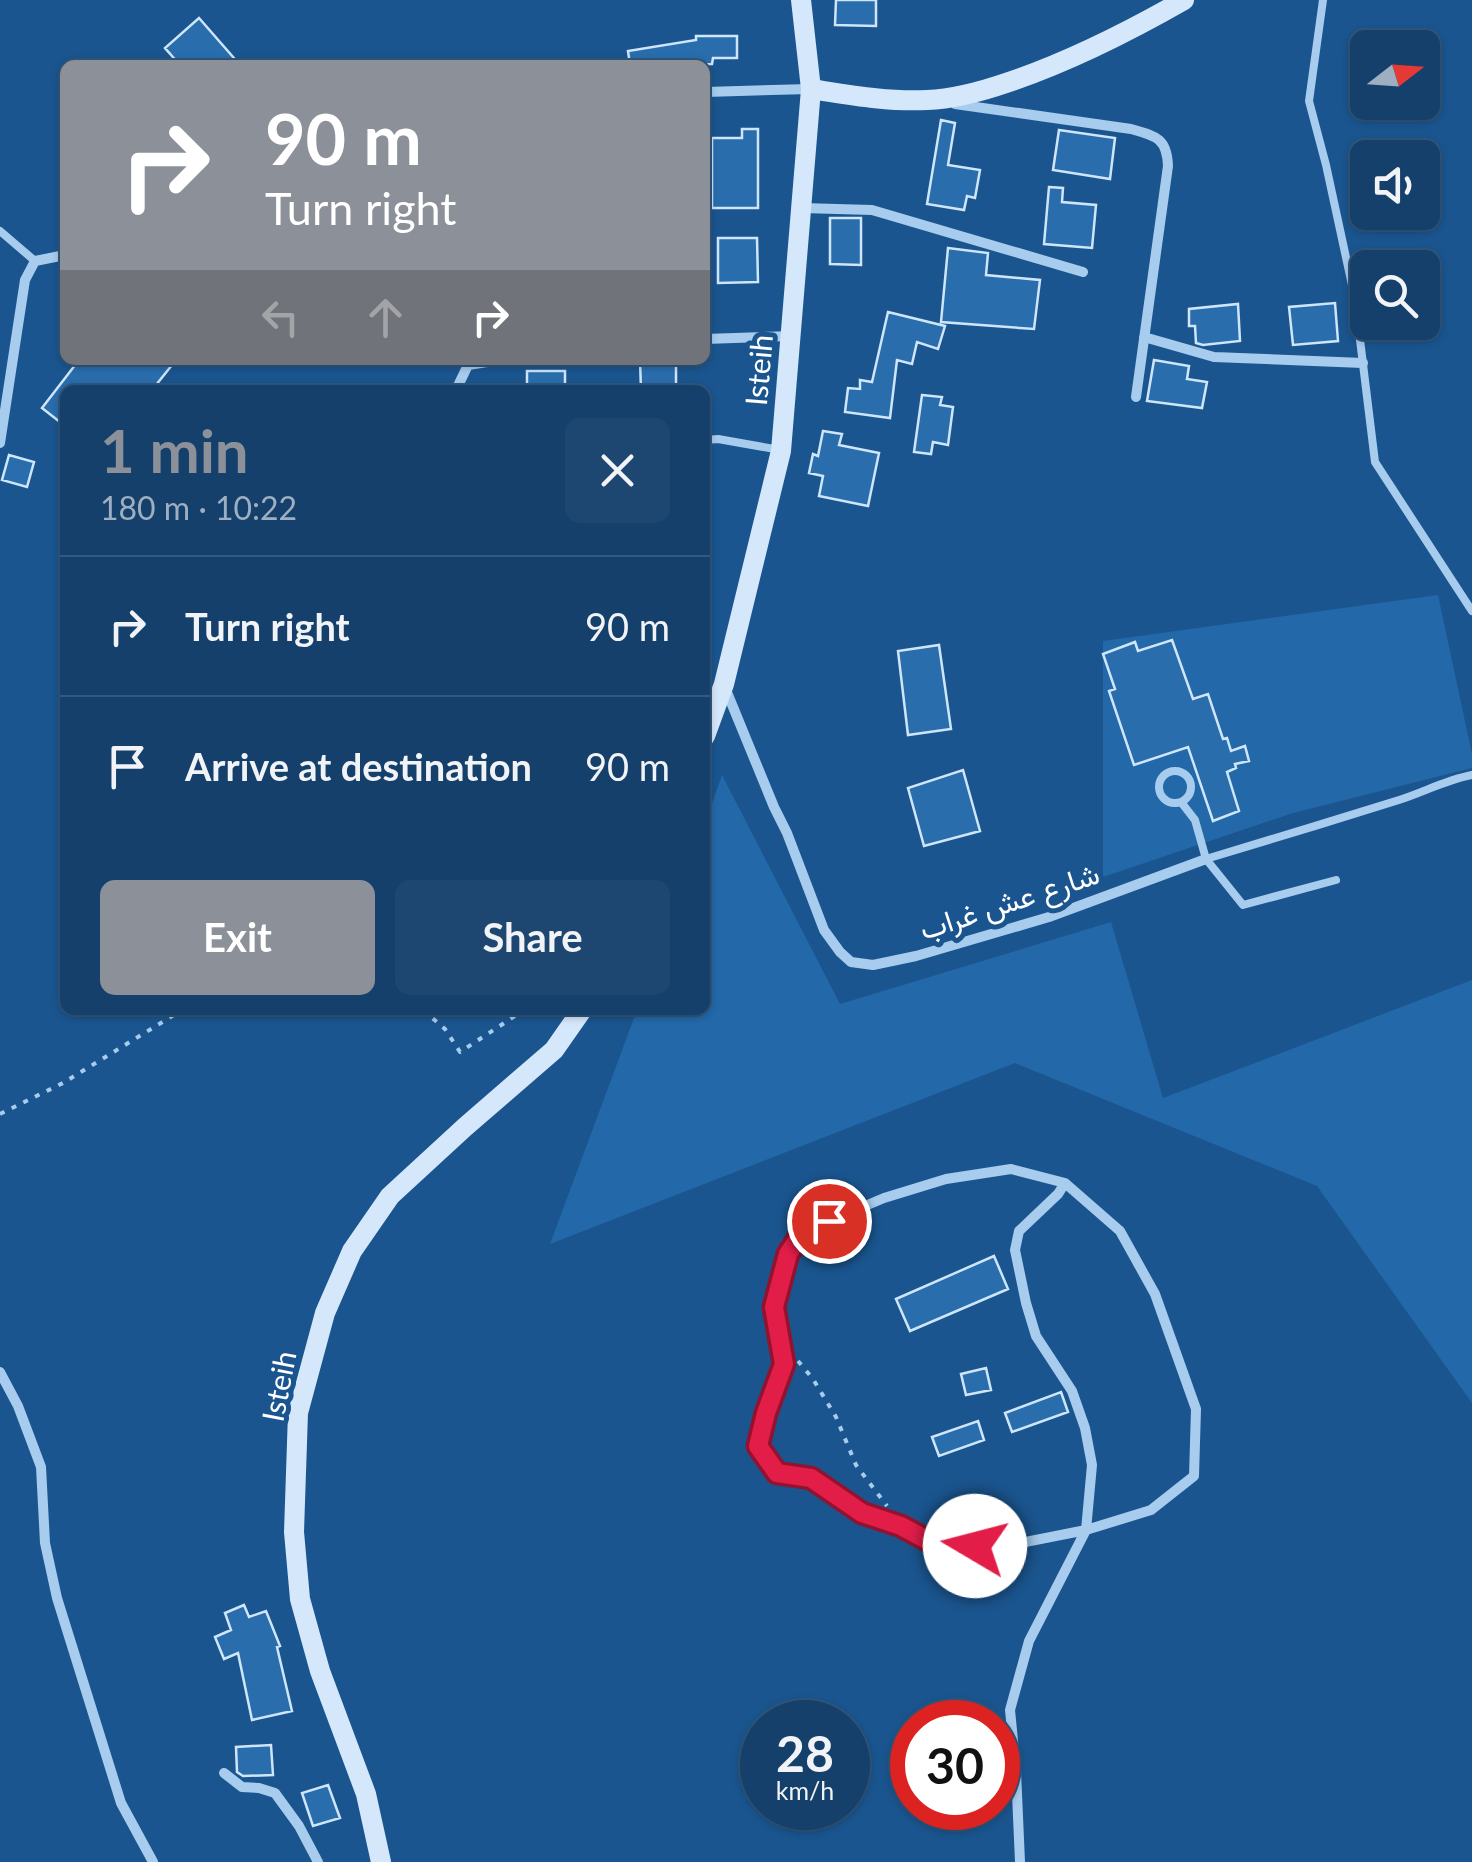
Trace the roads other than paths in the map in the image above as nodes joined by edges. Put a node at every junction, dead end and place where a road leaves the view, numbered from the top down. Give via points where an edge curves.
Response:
1 (801, 0) edge
2 (1184, 0) edge
3 (1323, 0) edge
4 (811, 89) junction
5 (710, 91) edge
6 (929, 100) junction
7 (802, 208) junction
8 (0, 231) edge
9 (60, 256) edge
10 (36, 261) junction
11 (1083, 272) dead end
12 (792, 336) junction
13 (1144, 337) junction
14 (710, 339) edge
15 (1362, 363) junction
16 (1136, 396) dead end
17 (710, 440) edge
18 (0, 443) edge
19 (781, 450) junction
20 (1472, 611) edge
21 (724, 684) junction
22 (710, 722) edge
23 (1472, 774) edge
24 (1182, 802) junction
25 (1206, 858) junction
26 (1336, 880) dead end
27 (578, 1015) edge
28 (1065, 1182) junction
29 (0, 1372) edge
30 (1086, 1530) junction
31 (224, 1773) dead end
32 (153, 1862) edge
33 (318, 1862) edge
34 (380, 1862) edge
35 (1020, 1862) edge

1 - 4 street, Isteih
2 - 6 street via 1048,68 976,93
3 - 15 lane via 1309,101 1355,300
4 - 5 street
4 - 6 street
4 - 7 street, Isteih
6 - 13 street via 1131,129 1164,144 1168,166
7 - 11 street via 872,210
7 - 12 street, Isteih
8 - 10 lane
9 - 10 street
10 - 18 street via 25,280
12 - 14 street
12 - 19 street, Isteih
13 - 15 street via 1214,356
13 - 16 street
15 - 20 lane via 1374,462
17 - 19 lane
19 - 21 street, Isteih
21 - 22 street, Isteih
21 - 25 street, شارع عش غراب via 824,930 851,962 874,965 1049,917
23 - 25 lane, شارع عش غراب
24 - 24 lane via 1191,784 1175,771 1165,774 1160,793 1171,803
24 - 25 lane
25 - 26 lane via 1243,904
27 - 34 street, Isteih via 554,1050 380,1210 352,1251 325,1313 298,1413 294,1532 300,1599 366,1794
28 - 30 street via 1018,1231 1015,1250 1036,1336 1072,1390 1086,1428 1092,1465
28 - 30 street via 1120,1231 1154,1294 1196,1409 1194,1476 1150,1510
28 - 30 street via 1011,1169 946,1179 802,1233 788,1254 774,1307 784,1364 758,1446 777,1473 811,1478 862,1513 940,1547 1010,1546
29 - 32 street via 41,1468 57,1598 121,1803
30 - 35 street via 1029,1641 1010,1710
31 - 33 street via 242,1787 275,1792

